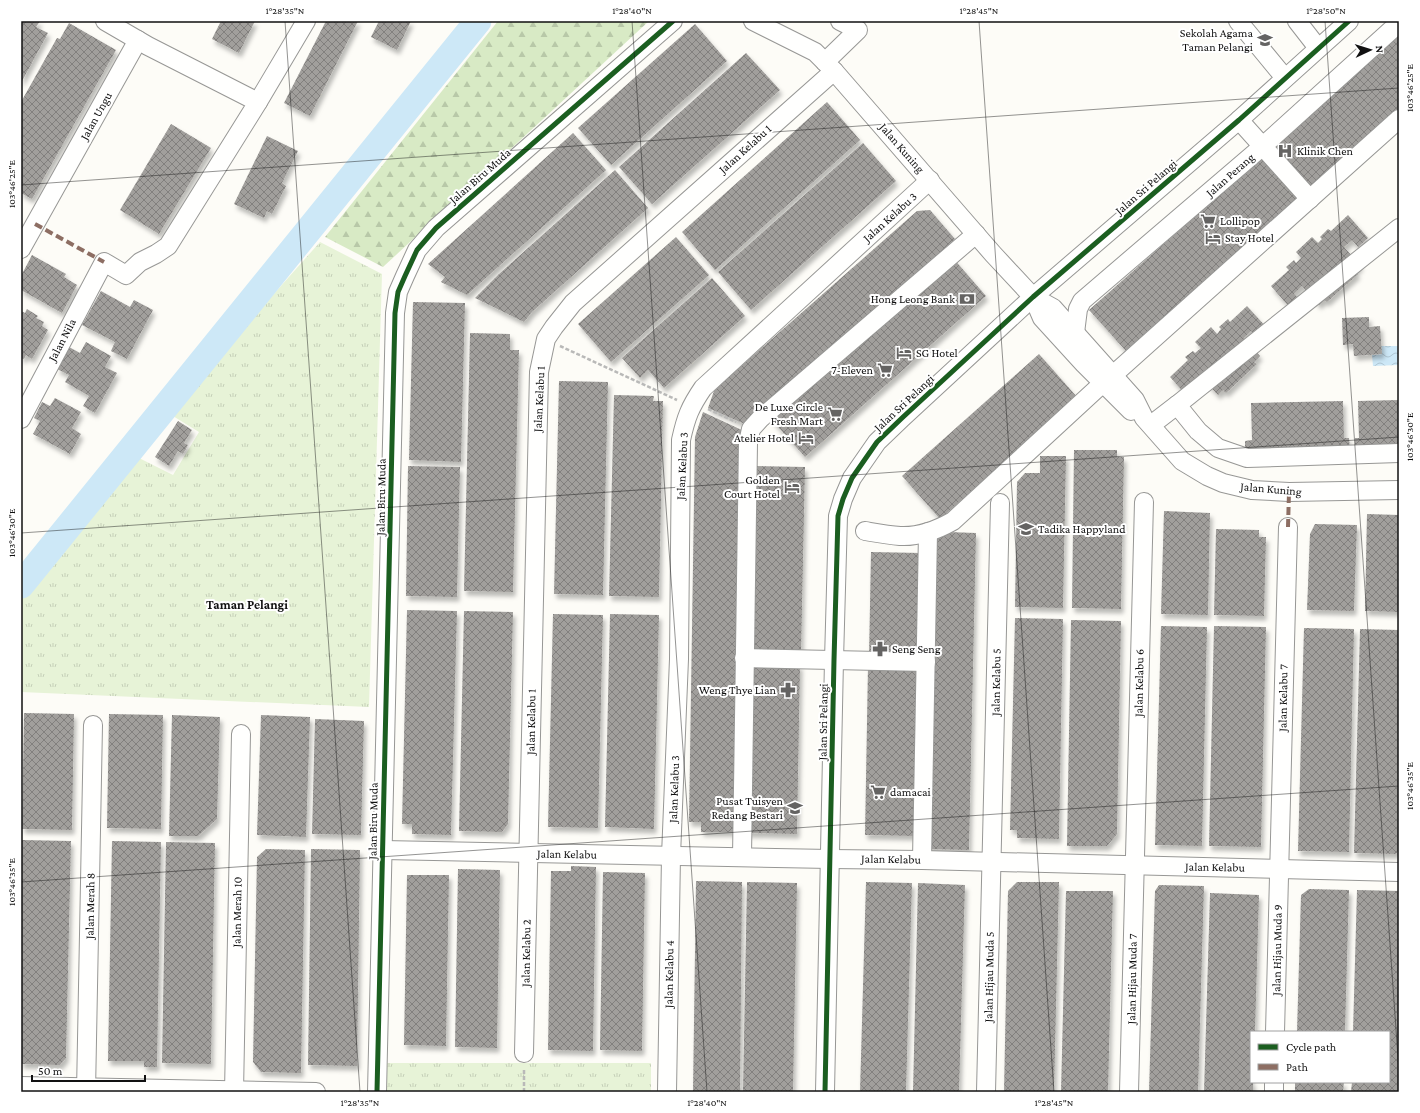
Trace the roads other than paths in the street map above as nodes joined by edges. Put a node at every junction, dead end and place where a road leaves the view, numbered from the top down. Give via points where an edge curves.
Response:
1 (105, 21) edge
2 (306, 21) edge
3 (673, 21) edge
4 (753, 21) edge
5 (840, 21) edge
6 (1238, 21) edge
7 (1297, 21) edge
8 (1349, 21) edge
9 (1399, 23) edge
10 (138, 40) junction
11 (1318, 48) junction
12 (829, 66) junction
13 (1285, 78) junction
14 (258, 102) junction
15 (1399, 119) edge
16 (1239, 120) junction
17 (1263, 146) junction
18 (930, 180) junction
19 (1310, 199) junction
20 (1399, 228) edge
21 (976, 234) junction
22 (21, 249) edge
23 (1033, 297) junction
24 (1075, 333) junction
25 (1108, 379) junction
26 (1177, 405) junction
27 (21, 419) edge
28 (1148, 422) junction
29 (1399, 453) edge
30 (1399, 490) edge
31 (1144, 502) dead end
32 (1000, 503) dead end
33 (1288, 527) dead end
34 (866, 531) dead end
35 (928, 532) junction
36 (744, 658) junction
37 (834, 660) junction
38 (926, 662) junction
39 (93, 725) dead end
40 (241, 734) dead end
41 (383, 850) junction
42 (528, 853) junction
43 (671, 856) junction
44 (742, 857) junction
45 (830, 859) junction
46 (922, 860) junction
47 (991, 861) junction
48 (1135, 865) junction
49 (1279, 869) junction
50 (1399, 872) edge
51 (1275, 1031) edge
52 (524, 1053) road end
53 (21, 1086) edge
54 (86, 1090) edge
55 (234, 1091) edge
56 (316, 1092) edge
57 (377, 1092) edge
58 (666, 1092) edge
59 (825, 1092) edge
60 (986, 1092) edge
61 (1129, 1092) edge

1 - 10 street
2 - 14 street
3 - 41 street, Jalan Biru Muda via 436,228 418,250 398,292 395,313
4 - 12 street, Jalan Kuning via 815,52
5 - 12 street, Jalan Kelabu 1 via 858,30
6 - 13 street
7 - 11 street
8 - 11 street, Jalan Sri Pelangi
9 - 17 street, Jalan Perang
10 - 14 street
10 - 22 street, Jalan Ungu
11 - 13 street, Jalan Sri Pelangi
12 - 18 street, Jalan Kuning
12 - 42 street, Jalan Kelabu 1 via 573,303 546,340 539,372
13 - 16 street, Jalan Sri Pelangi
14 - 27 street, Jalan Nila via 168,246 140,262 126,275 104,262
15 - 19 street
16 - 17 street
16 - 23 street, Jalan Sri Pelangi
17 - 19 street
17 - 24 street, Jalan Perang via 1082,301 1078,308
18 - 21 street, Jalan Kuning
18 - 43 street, Jalan Kelabu 3 via 703,388 692,404 681,440 679,659
19 - 25 street
20 - 26 street
21 - 23 street, Jalan Kuning
21 - 36 street via 751,429 748,443
23 - 24 street, Jalan Kuning via 1053,308
23 - 25 street, Jalan Kuning via 1042,318
23 - 37 street, Jalan Sri Pelangi via 877,442 852,478 838,516
24 - 25 street, Jalan Kuning
25 - 28 street, Jalan Kuning via 1128,409
25 - 35 street via 953,521
26 - 28 street
26 - 29 street via 1198,431 1218,448 1247,458
28 - 30 street, Jalan Kuning via 1182,461 1223,483 1252,490 1289,492
31 - 48 street, Jalan Kelabu 6
32 - 47 street, Jalan Kelabu 5
33 - 49 street, Jalan Kelabu 7
34 - 35 street via 900,536
35 - 38 street
36 - 37 street
36 - 44 street
37 - 38 street
37 - 45 street, Jalan Sri Pelangi
38 - 46 street
39 - 54 street, Jalan Merah 8
40 - 55 street, Jalan Merah 10
41 - 42 street, Jalan Kelabu
41 - 57 street, Jalan Biru Muda
42 - 43 street, Jalan Kelabu
42 - 52 street, Jalan Kelabu 2
43 - 44 street, Jalan Kelabu
43 - 58 street, Jalan Kelabu 4
44 - 45 street, Jalan Kelabu
45 - 46 street, Jalan Kelabu
45 - 59 street, Jalan Sri Pelangi
46 - 47 street, Jalan Kelabu
47 - 48 street, Jalan Kelabu
47 - 60 street, Jalan Hijau Muda 5
48 - 49 street, Jalan Kelabu
48 - 61 street, Jalan Hijau Muda 7
49 - 50 street, Jalan Kelabu
49 - 51 street, Jalan Hijau Muda 9
53 - 54 street
54 - 55 street
55 - 56 street

